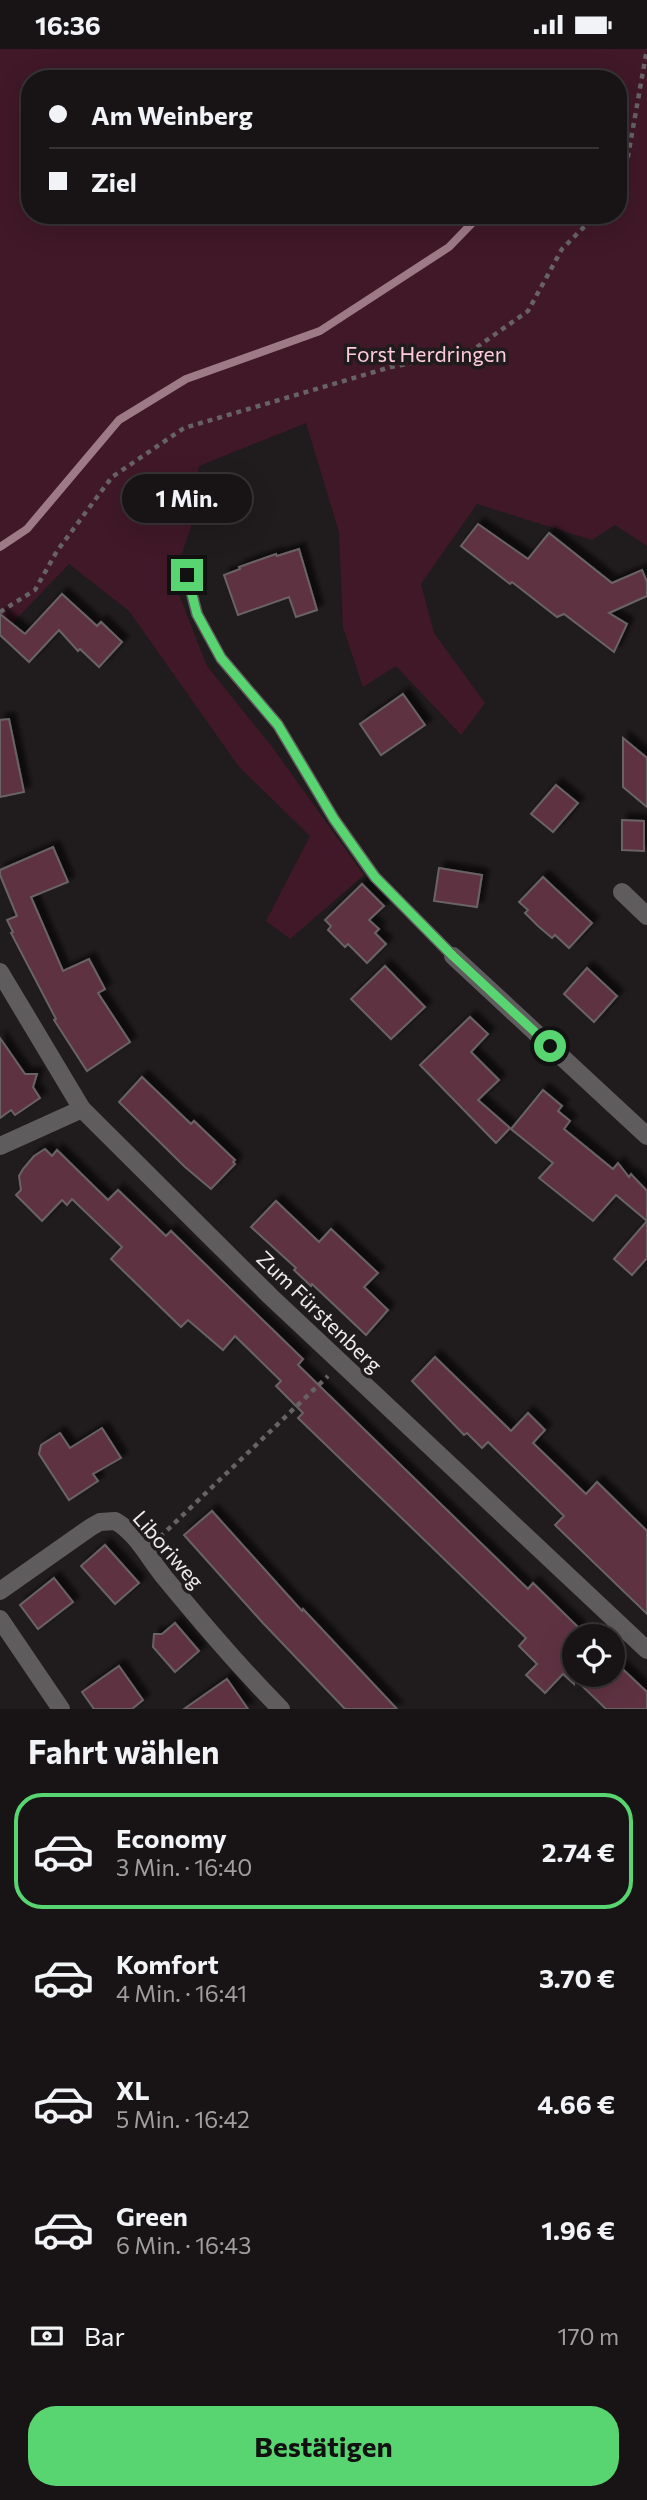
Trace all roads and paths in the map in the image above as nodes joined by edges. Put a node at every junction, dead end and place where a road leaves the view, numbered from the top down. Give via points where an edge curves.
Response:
1 (647, 49) edge
2 (627, 158) edge
3 (587, 224) edge
4 (187, 575) dead end
5 (0, 612) edge
6 (622, 892) dead end
7 (647, 916) edge
8 (453, 956) joint
9 (0, 972) edge
10 (82, 1109) junction
11 (647, 1136) edge
12 (0, 1146) edge
13 (341, 1363) junction
14 (180, 1517) dead end
15 (0, 1591) edge
16 (0, 1619) edge
17 (647, 1650) edge
18 (61, 1709) edge
19 (281, 1709) edge

1 - 2 path
3 - 5 path via 562,249 528,311 470,352 391,367 184,428 112,477 57,551 35,590
4 - 8 lane via 197,614 221,658 278,725 375,877
6 - 7 street
8 - 11 street
9 - 10 street, Zum Fürstenberg
10 - 12 street
10 - 13 street, Zum Fürstenberg
13 - 14 path
13 - 17 street, Zum Fürstenberg
15 - 19 street, Liboriweg via 90,1527 115,1521
16 - 18 street

